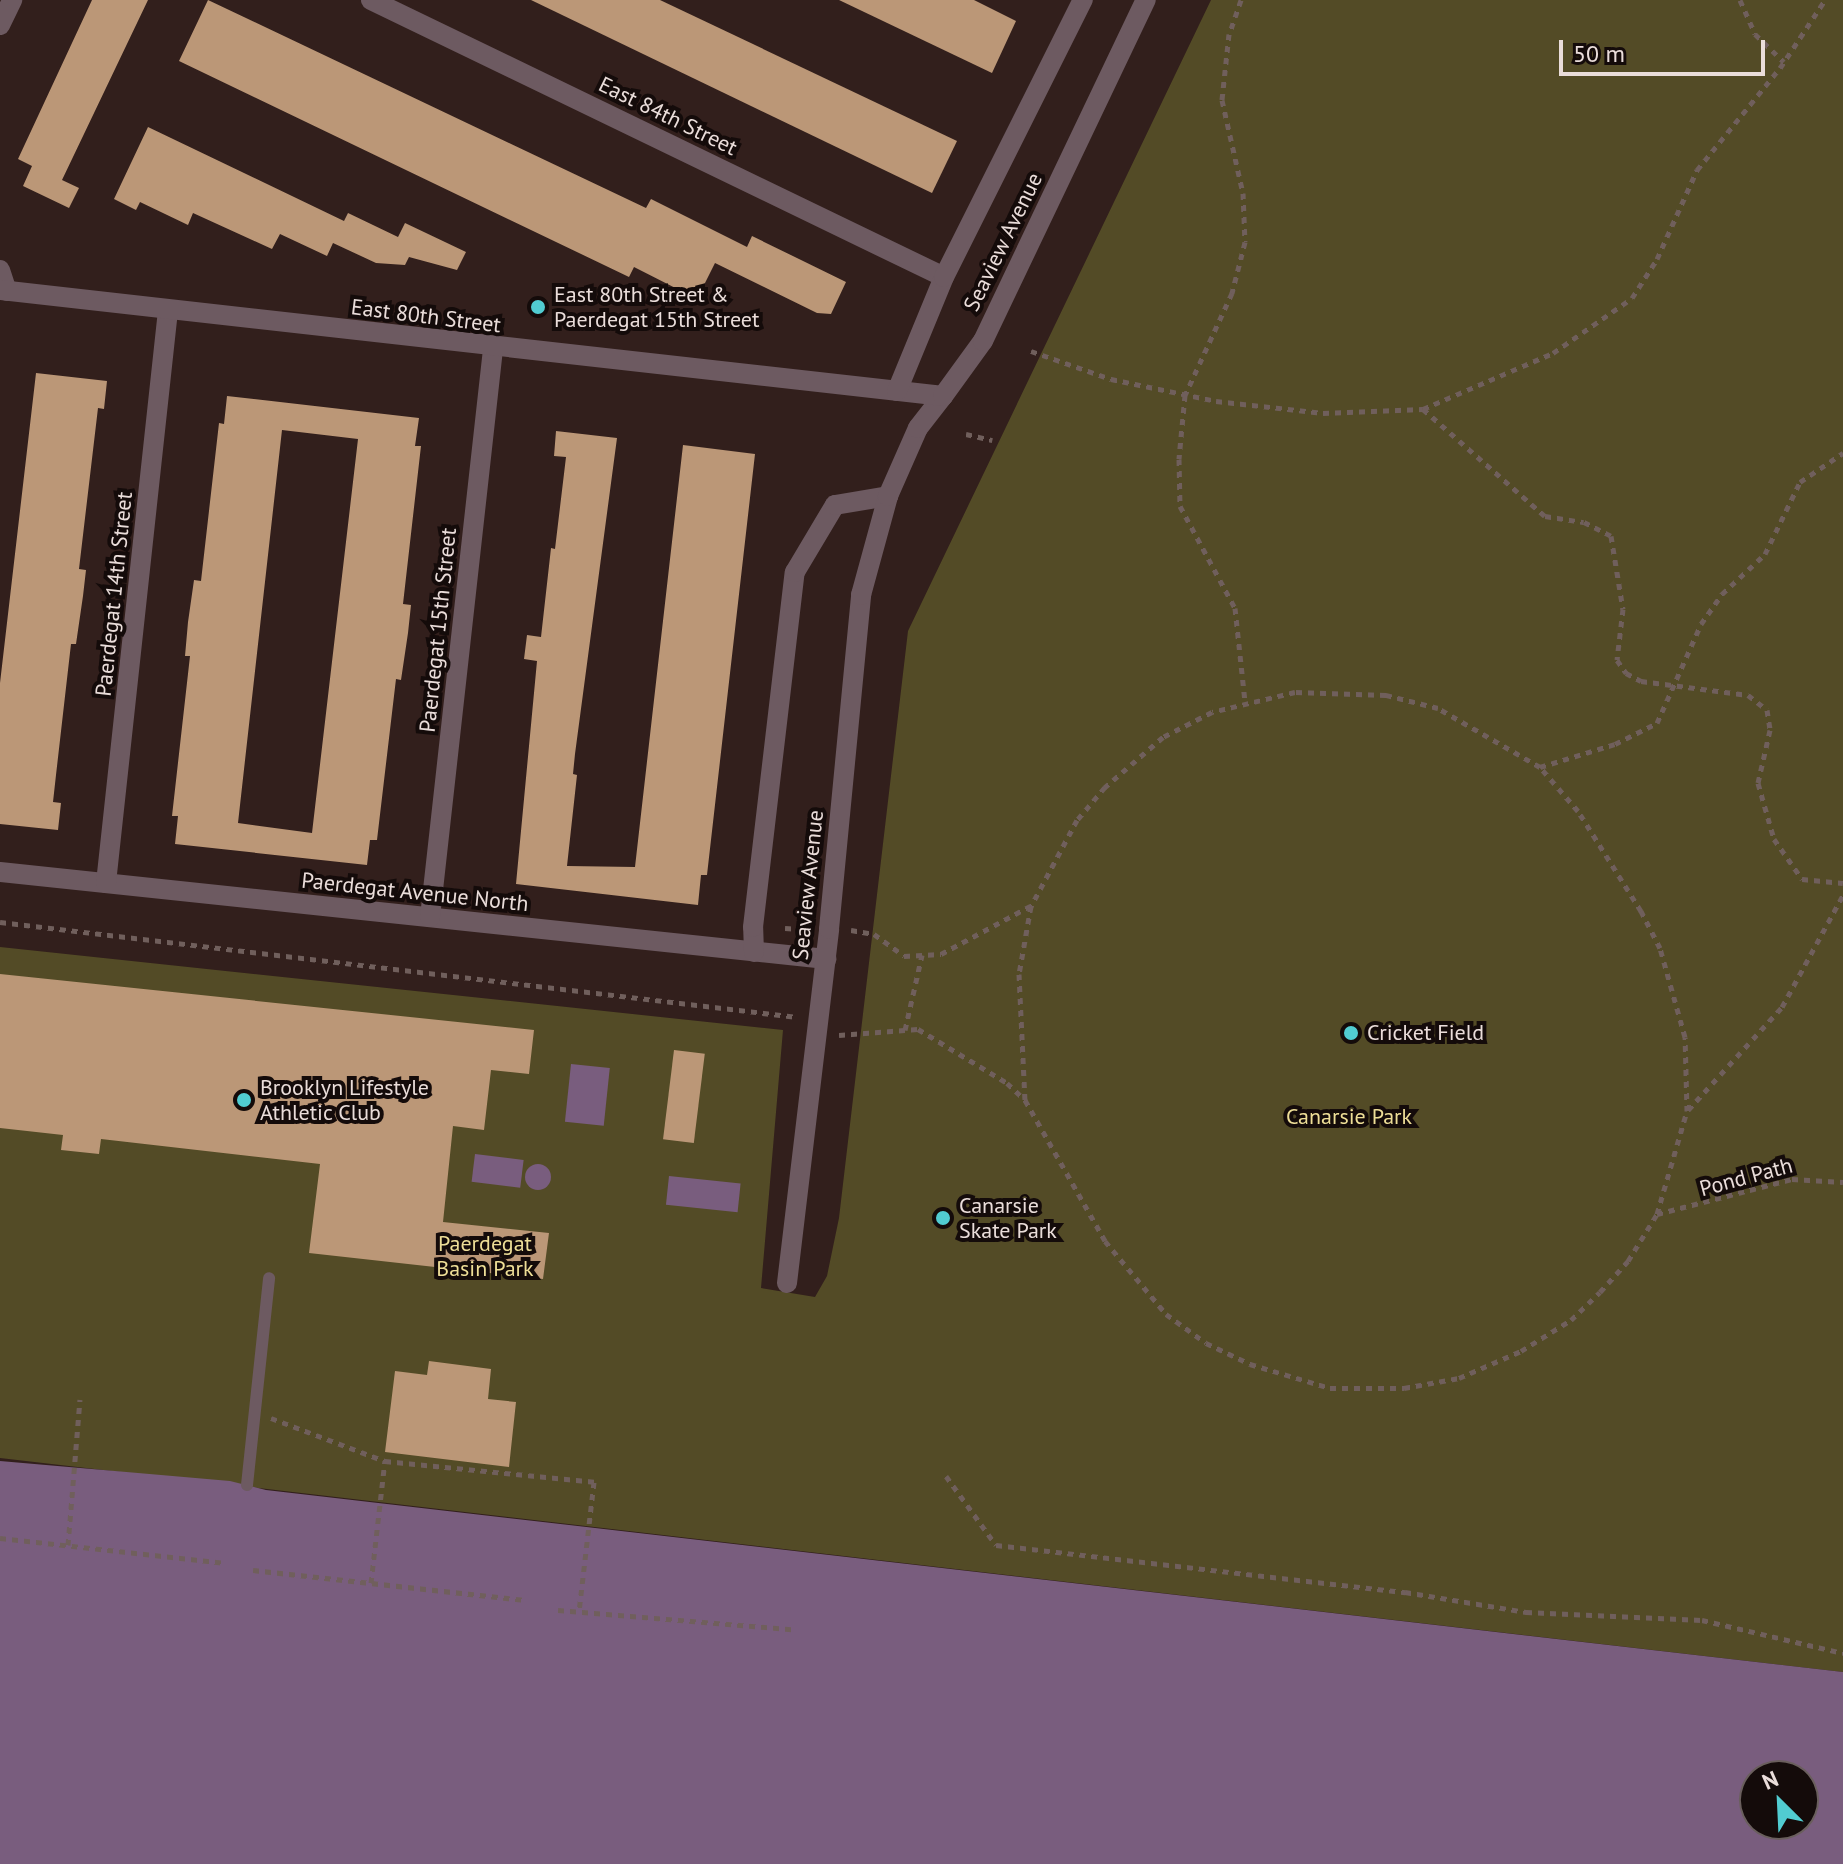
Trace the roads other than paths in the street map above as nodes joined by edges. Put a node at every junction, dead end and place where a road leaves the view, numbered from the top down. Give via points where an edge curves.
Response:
1 (12, 0) edge
2 (371, 0) edge
3 (1083, 0) edge
4 (1146, 0) edge
5 (0, 25) edge
6 (0, 270) edge
7 (944, 277) junction
8 (4, 291) edge
9 (168, 310) junction
10 (493, 349) junction
11 (897, 391) junction
12 (943, 396) junction
13 (888, 496) junction
14 (0, 872) edge
15 (106, 883) junction
16 (430, 917) junction
17 (754, 952) junction
18 (826, 959) junction
19 (269, 1278) dead end
20 (787, 1283) dead end
21 (247, 1485) dead end

1 - 5 street
2 - 7 street, East 84th Street
3 - 7 street, Seaview Avenue
4 - 12 street, Seaview Avenue via 983,341
6 - 8 street
7 - 11 street, Seaview Avenue
8 - 9 street, East 80th Street
9 - 10 street, East 80th Street
9 - 15 street, Paerdegat 14th Street
10 - 11 street, East 80th Street
10 - 16 street, Paerdegat 15th Street
11 - 12 street, East 80th Street
12 - 13 street, Seaview Avenue via 918,428
13 - 17 street via 835,505 795,572
13 - 18 street, Seaview Avenue via 861,595
14 - 15 street, Paerdegat Avenue North
15 - 16 street, Paerdegat Avenue North
16 - 17 street, Paerdegat Avenue North
17 - 18 street, Paerdegat Avenue North
18 - 20 street, Seaview Avenue
19 - 21 lane

